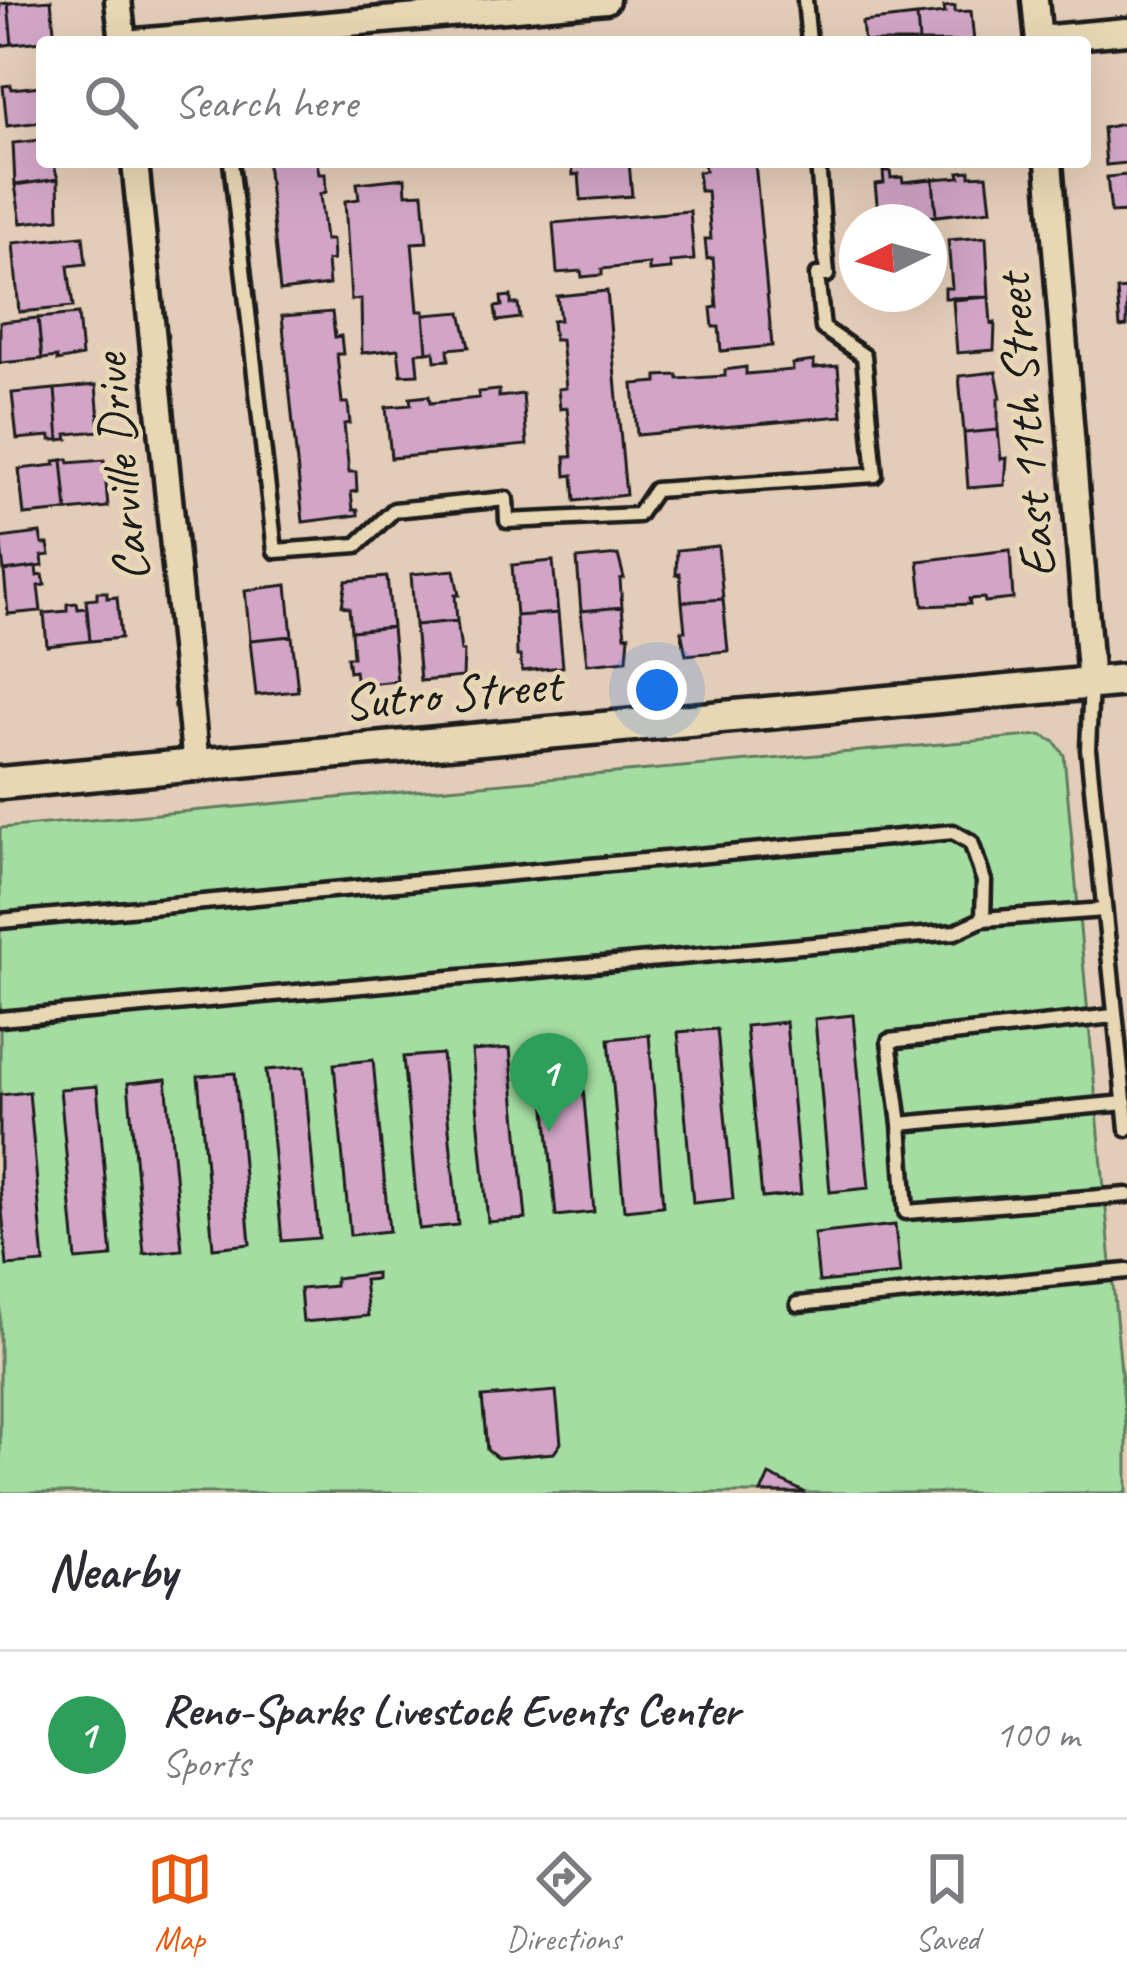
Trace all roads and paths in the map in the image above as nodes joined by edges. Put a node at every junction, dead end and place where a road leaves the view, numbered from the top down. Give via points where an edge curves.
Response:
1 (118, 0) edge
2 (606, 0) edge
3 (805, 0) edge
4 (1035, 0) edge
5 (1127, 31) edge
6 (121, 36) edge
7 (247, 36) edge
8 (808, 36) edge
9 (1039, 36) edge
10 (1078, 36) edge
11 (136, 168) edge
12 (232, 168) edge
13 (818, 168) edge
14 (1049, 168) edge
15 (1127, 680) edge
16 (1091, 683) junction
17 (196, 765) junction
18 (0, 783) edge
19 (1104, 910) junction
20 (983, 919) junction
21 (0, 921) edge
22 (1113, 1016) junction
23 (0, 1019) edge
24 (1125, 1077) edge
25 (1125, 1103) edge
26 (900, 1124) junction
27 (1127, 1129) edge
28 (1127, 1196) edge
29 (1127, 1271) edge
30 (798, 1304) dead end

1 - 6 street
2 - 7 street
3 - 8 lane
4 - 9 street
5 - 10 street
11 - 17 street, Carville Drive
12 - 13 lane via 274,551 357,545 394,510 506,499 507,521 638,514 655,490 875,475 864,356 823,328
14 - 16 street, East 11th Street
15 - 16 street, Sutro Street
16 - 17 street, Sutro Street
16 - 19 lane via 1088,749
17 - 18 street, Sutro Street
19 - 20 lane
19 - 22 lane
20 - 21 lane via 984,881 971,842 953,832
20 - 23 lane via 955,932
22 - 24 lane
22 - 26 lane via 890,1041
24 - 25 lane
25 - 26 lane
25 - 27 lane
26 - 28 lane via 906,1212
29 - 30 lane

